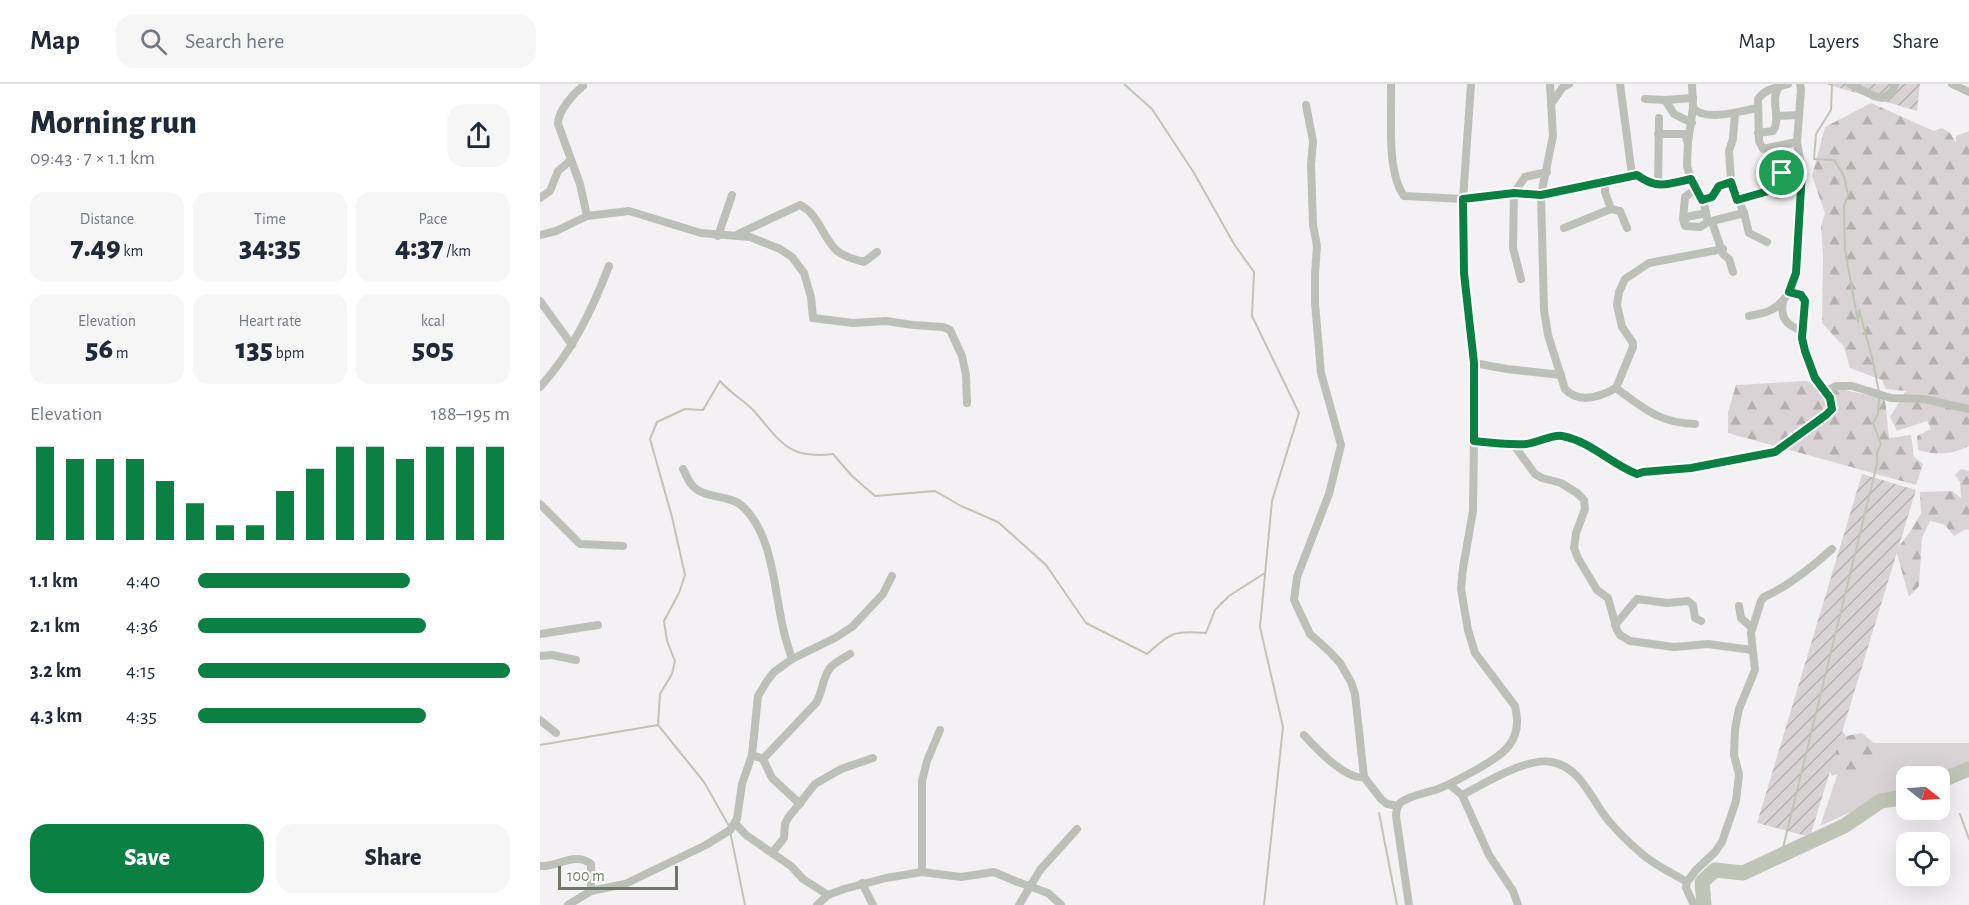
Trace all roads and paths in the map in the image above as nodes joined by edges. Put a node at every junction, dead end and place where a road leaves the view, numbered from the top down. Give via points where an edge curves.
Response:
1 (1391, 84) edge
2 (1471, 84) edge
3 (1550, 84) edge
4 (1569, 84) edge
5 (1620, 84) edge
6 (1692, 84) edge
7 (1788, 84) edge
8 (1800, 84) edge
9 (1850, 84) edge
10 (1895, 84) edge
11 (1952, 84) edge
12 (583, 86) dead end
13 (1779, 87) junction
14 (1969, 92) edge
15 (1693, 98) junction
16 (1645, 99) dead end
17 (1665, 100) junction
18 (1551, 104) junction
19 (1306, 105) dead end
20 (1693, 108) junction
21 (1757, 108) junction
22 (1735, 113) junction
23 (1799, 115) junction
24 (1777, 116) junction
25 (1659, 118) dead end
26 (1692, 122) junction
27 (1758, 133) junction
28 (1658, 134) junction
29 (1682, 134) junction
30 (1688, 142) junction
31 (1797, 142) junction
32 (1772, 147) junction
33 (571, 160) junction
34 (1790, 165) junction
35 (1802, 171) junction
36 (1547, 172) junction
37 (1770, 173) junction
38 (1632, 175) junction
39 (1691, 179) junction
40 (1801, 181) junction
41 (1605, 182) junction
42 (1731, 182) junction
43 (1658, 185) junction
44 (1697, 188) junction
45 (1772, 190) junction
46 (1514, 193) junction
47 (732, 195) dead end
48 (1541, 195) junction
49 (540, 198) edge
50 (1463, 199) junction
51 (1702, 200) junction
52 (1737, 200) junction
53 (1611, 209) junction
54 (1706, 213) junction
55 (1744, 213) junction
56 (587, 216) junction
57 (1710, 222) junction
58 (1685, 226) junction
59 (1564, 228) dead end
60 (1627, 228) dead end
61 (540, 235) edge
62 (737, 235) junction
63 (718, 236) junction
64 (1767, 242) dead end
65 (1723, 249) junction
66 (877, 252) dead end
67 (609, 266) dead end
68 (1733, 272) dead end
69 (1521, 279) dead end
70 (1789, 292) junction
71 (540, 301) edge
72 (1783, 302) junction
73 (1749, 316) dead end
74 (1802, 331) junction
75 (572, 345) junction
76 (1474, 363) junction
77 (1562, 375) junction
78 (540, 387) edge
79 (1616, 388) junction
80 (1826, 391) junction
81 (967, 403) dead end
82 (1969, 409) edge
83 (1695, 424) dead end
84 (1474, 441) junction
85 (1513, 444) junction
86 (683, 469) dead end
87 (540, 504) edge
88 (623, 546) dead end
89 (1832, 549) dead end
90 (892, 576) dead end
91 (1739, 606) dead end
92 (1701, 621) dead end
93 (598, 625) dead end
94 (1615, 625) junction
95 (1752, 628) junction
96 (540, 634) edge
97 (1752, 650) junction
98 (850, 654) dead end
99 (540, 656) edge
100 (792, 659) junction
101 (576, 660) dead end
102 (540, 720) edge
103 (940, 730) dead end
104 (556, 733) dead end
105 (1304, 735) dead end
106 (752, 755) junction
107 (873, 758) dead end
108 (763, 759) junction
109 (1365, 777) junction
110 (1450, 785) junction
111 (1462, 795) junction
112 (800, 804) junction
113 (1398, 806) junction
114 (735, 823) junction
115 (1077, 829) dead end
116 (772, 853) junction
117 (540, 866) edge
118 (922, 872) junction
119 (1688, 882) junction
120 (862, 883) junction
121 (1029, 886) junction
122 (591, 891) junction
123 (828, 895) junction
124 (568, 905) edge
125 (817, 905) edge
126 (873, 905) edge
127 (1019, 905) edge
128 (1061, 905) edge
129 (1409, 905) edge
130 (1518, 905) edge
131 (1694, 905) edge

1 - 50 street via 1392,160 1399,188 1404,195
2 - 50 street
3 - 18 street
4 - 18 street
5 - 38 street
6 - 15 street
7 - 13 street
8 - 23 street
9 - 10 street via 1883,98
11 - 14 street
12 - 33 street via 558,117
13 - 21 street via 1763,92
13 - 24 street
15 - 17 street
15 - 20 street
16 - 17 street
17 - 26 street via 1674,114
18 - 36 street via 1553,136
19 - 109 street via 1312,141 1317,246 1315,303 1321,373 1341,445 1329,494 1297,577 1294,600 1310,634 1330,652 1351,682
20 - 22 street via 1702,114
20 - 26 street
21 - 22 street
21 - 27 street
22 - 42 street via 1729,151
23 - 24 street
23 - 31 street
24 - 27 street via 1773,131
25 - 28 street
26 - 29 street via 1684,126
26 - 30 street
27 - 32 street via 1761,148
28 - 29 street
28 - 43 street
29 - 30 street
30 - 39 street
31 - 32 street
31 - 35 street
32 - 37 street
33 - 49 street via 558,171 550,191
33 - 56 street
34 - 35 street
34 - 37 street
34 - 37 street via 1778,175
35 - 40 street
36 - 46 street via 1525,177
36 - 48 street
37 - 45 street
38 - 41 street
38 - 43 street
39 - 43 street
39 - 44 street
40 - 45 street via 1778,195
40 - 70 street via 1796,273
41 - 48 street
41 - 53 street
42 - 51 street
42 - 52 street
44 - 51 street
44 - 58 street via 1685,196
45 - 52 street
46 - 48 street
46 - 50 street
46 - 69 street via 1513,248
47 - 63 street
48 - 77 street via 1544,310
50 - 76 street via 1464,273
51 - 54 street
52 - 55 street
53 - 59 street
53 - 60 street via 1622,213
54 - 57 street
54 - 58 street via 1687,217
55 - 57 street
55 - 64 street via 1749,233
56 - 61 street
56 - 63 street via 629,211
57 - 58 street via 1700,227
57 - 65 street
62 - 63 street
62 - 66 street via 800,205 838,252 864,262
62 - 81 street via 792,257 804,273 813,318 854,323 886,321 950,330 962,356
65 - 68 street
65 - 79 street via 1650,263 1625,279 1617,305 1622,327 1633,347
67 - 75 street
70 - 72 street
70 - 74 street via 1801,295 1805,301
71 - 75 street
72 - 73 street via 1774,310
72 - 74 street via 1784,319
74 - 80 street via 1810,369
75 - 78 street
76 - 77 street
76 - 84 street
77 - 79 street via 1564,389 1578,398
79 - 83 street via 1660,419
80 - 82 street via 1836,386 1852,386 1892,398 1924,399
80 - 85 street via 1832,409 1775,452 1691,468 1637,474 1575,440 1558,435 1544,441
84 - 85 street
84 - 110 street via 1473,511 1461,590 1475,653 1515,706 1517,728 1512,743 1498,757
85 - 94 street via 1535,474 1560,483 1584,500 1574,548 1597,590 1608,598
86 - 100 street via 697,490 736,501 758,526 765,541
87 - 88 street via 580,544
89 - 95 street via 1818,563 1764,597
90 - 100 street via 883,594 852,627
91 - 95 street via 1741,618
92 - 94 street via 1695,618 1693,605 1688,601 1637,599
93 - 96 street
94 - 97 street via 1620,635 1630,641
95 - 97 street
97 - 119 street via 1755,670 1739,708 1736,729 1734,755 1739,781 1733,814 1722,842
98 - 108 street via 832,666 816,703
99 - 101 street
100 - 106 street via 774,672 758,696
102 - 104 street
103 - 118 street via 922,781
105 - 109 street via 1348,774
106 - 108 street
106 - 114 street
107 - 112 street via 821,780
108 - 112 street via 772,778
109 - 113 street via 1381,799
110 - 111 street
110 - 113 street via 1404,800
111 - 119 street via 1516,768 1553,762 1571,771 1609,821 1642,854
111 - 130 street via 1489,855
112 - 116 street via 788,818 784,838
113 - 129 street via 1396,816
114 - 116 street
114 - 122 street via 706,845 625,884
115 - 121 street
116 - 123 street
117 - 122 street via 568,860 587,861 591,864
118 - 120 street
118 - 121 street via 961,877 994,872
119 - 131 street via 1686,888
120 - 123 street
120 - 126 street
121 - 127 street
121 - 128 street via 1048,892
122 - 124 street
123 - 125 street

